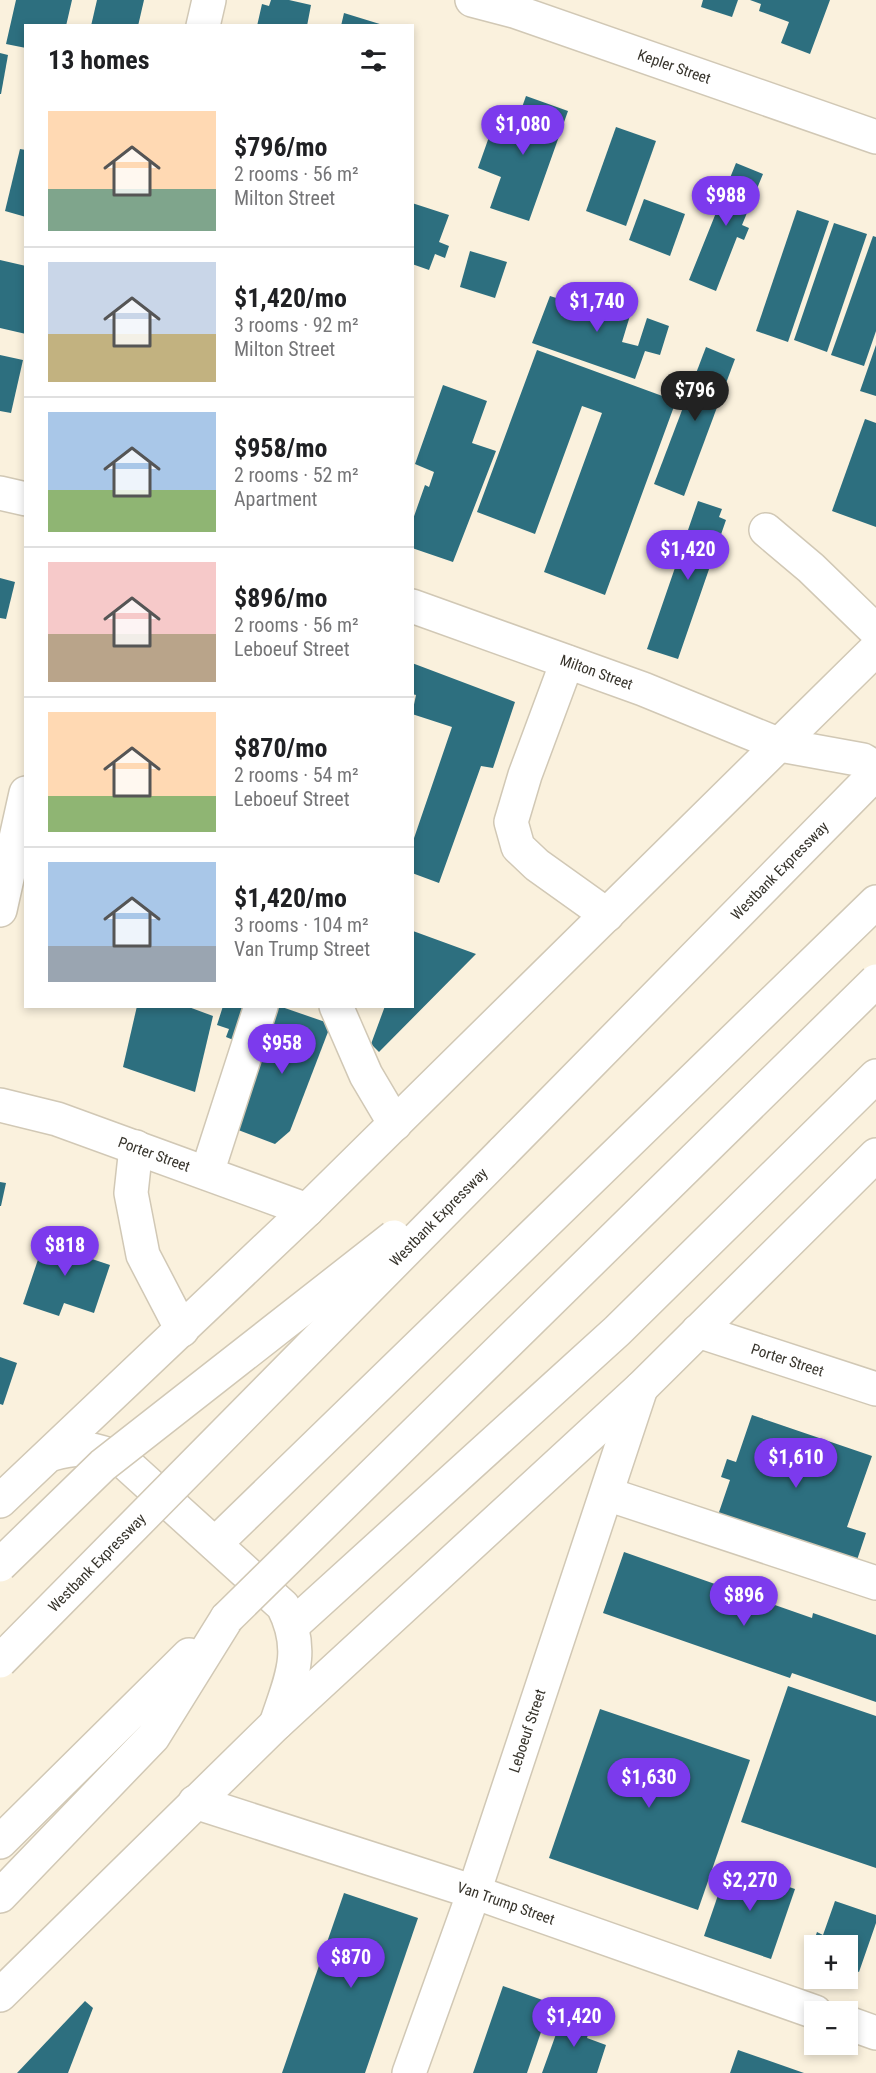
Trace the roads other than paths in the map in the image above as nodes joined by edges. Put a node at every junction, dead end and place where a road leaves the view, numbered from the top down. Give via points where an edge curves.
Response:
1 (209, 0) edge
2 (472, 0) edge
3 (517, 6) edge
4 (203, 24) edge
5 (876, 137) edge
6 (0, 493) edge
7 (24, 499) edge
8 (766, 530) dead end
9 (414, 607) edge
10 (876, 631) edge
11 (876, 649) edge
12 (567, 662) junction
13 (780, 745) junction
14 (876, 768) edge
15 (876, 773) edge
16 (24, 802) edge
17 (876, 902) edge
18 (0, 909) edge
19 (607, 915) junction
20 (876, 981) edge
21 (260, 1008) edge
22 (337, 1008) edge
23 (876, 1076) edge
24 (0, 1105) edge
25 (395, 1124) junction
26 (136, 1147) junction
27 (502, 1153) junction
28 (876, 1155) edge
29 (207, 1173) junction
30 (308, 1210) junction
31 (182, 1330) junction
32 (699, 1331) junction
33 (641, 1389) junction
34 (876, 1389) edge
35 (52, 1454) junction
36 (607, 1494) junction
37 (0, 1501) edge
38 (214, 1544) junction
39 (0, 1565) edge
40 (876, 1583) edge
41 (227, 1618) junction
42 (293, 1625) junction
43 (0, 1661) edge
44 (276, 1724) junction
45 (195, 1802) junction
46 (0, 1842) edge
47 (474, 1892) junction
48 (0, 1896) edge
49 (0, 1995) edge
50 (804, 2008) edge
51 (858, 2027) edge
52 (876, 2033) edge
53 (409, 2073) edge

1 - 4 main road
2 - 3 main road, Kepler Street
3 - 5 main road, Kepler Street
6 - 7 main road
8 - 10 main road
9 - 12 main road, Milton Street
11 - 13 main road
12 - 13 main road, Milton Street
12 - 19 main road via 511,822 518,846 530,859
13 - 14 main road, Milton Street via 863,760
13 - 19 main road
15 - 27 main road, Westbank Expressway
16 - 18 main road
17 - 38 main road
19 - 25 main road
20 - 41 main road, bridge
21 - 29 main road
22 - 25 main road via 366,1075
23 - 42 main road via 617,1331
24 - 26 main road, Porter Street via 57,1119
25 - 30 main road
26 - 29 main road, Porter Street
26 - 31 main road via 131,1193 144,1255
27 - 39 main road, bridge via 103,1465
27 - 43 main road, Westbank Expressway, bridge
28 - 32 main road
29 - 30 main road, Porter Street
30 - 31 main road
31 - 35 main road
32 - 33 main road
32 - 34 main road, Porter Street
33 - 36 main road, Leboeuf Street
33 - 44 main road
35 - 37 main road
35 - 38 main road via 74,1448 96,1449 122,1460
36 - 40 main road
36 - 47 main road, Leboeuf Street
38 - 42 main road via 283,1606
41 - 46 main road
41 - 48 main road via 153,1737
42 - 44 main road via 297,1646 294,1671
44 - 45 main road
45 - 47 main road, Van Trump Street
45 - 49 main road
47 - 50 main road, Van Trump Street
47 - 53 main road, Leboeuf Street
51 - 52 main road

